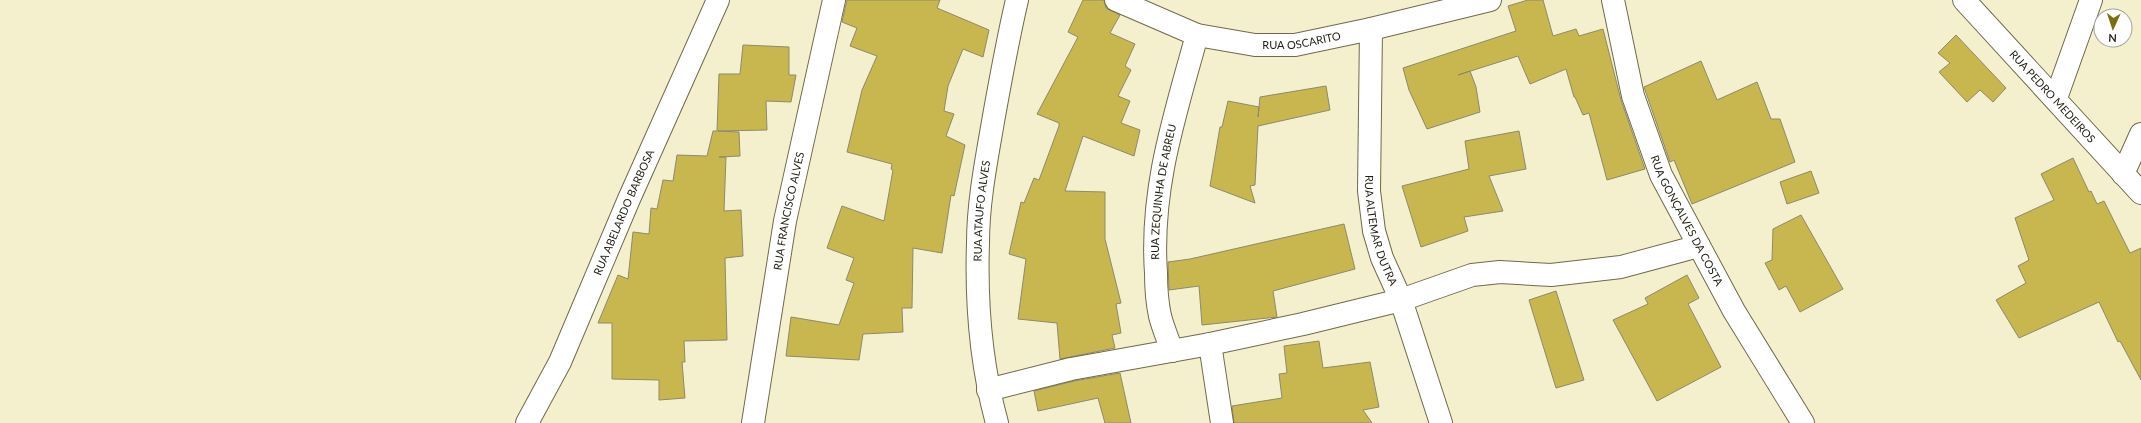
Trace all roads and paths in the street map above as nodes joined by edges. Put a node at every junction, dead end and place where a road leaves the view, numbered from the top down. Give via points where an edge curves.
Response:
1 (718, 0) edge
2 (834, 0) edge
3 (1017, 0) edge
4 (1116, 0) edge
5 (1490, 0) edge
6 (1613, 0) edge
7 (1964, 0) edge
8 (2091, 0) edge
9 (1371, 29) junction
10 (1197, 34) junction
11 (2056, 98) junction
12 (2141, 134) edge
13 (2123, 174) junction
14 (2141, 193) edge
15 (1699, 246) junction
16 (1401, 300) junction
17 (1210, 344) junction
18 (1172, 351) junction
19 (988, 390) junction
20 (527, 423) edge
21 (753, 423) edge
22 (997, 423) edge
23 (1222, 423) edge
24 (1441, 423) edge
25 (1803, 423) edge

1 - 20 street, RUA ABELARDO BARBOSA via 560,362
2 - 21 street, RUA FRANCISCO ALVES via 785,221
3 - 19 street, RUA ATAUFO ALVES via 1007,41 987,158 978,242 981,344
4 - 10 street, RUA OSCARITO
5 - 9 street, RUA OSCARITO
6 - 15 street, RUA GONÇALVES DA COSTA via 1633,96 1661,176
7 - 11 street, RUA PEDRO MEDEIROS
8 - 11 street
9 - 10 street, RUA OSCARITO via 1294,45 1255,45
9 - 16 street, RUA ALTEMAR DUTRA via 1369,191 1374,231 1382,258
10 - 18 street, RUA ZEQUINHA DE ABREU via 1164,157 1155,211 1154,255 1157,294 1160,316
11 - 13 street, RUA PEDRO MEDEIROS
12 - 13 street
13 - 14 street, RUA PEDRO MEDEIROS
15 - 16 street via 1614,268 1551,275 1500,272 1472,275
15 - 25 street, RUA GONÇALVES DA COSTA via 1734,311
16 - 17 street
16 - 24 street, RUA ALTEMAR DUTRA
17 - 18 street
17 - 23 street
18 - 19 street via 1071,369
19 - 22 street, RUA ATAUFO ALVES

